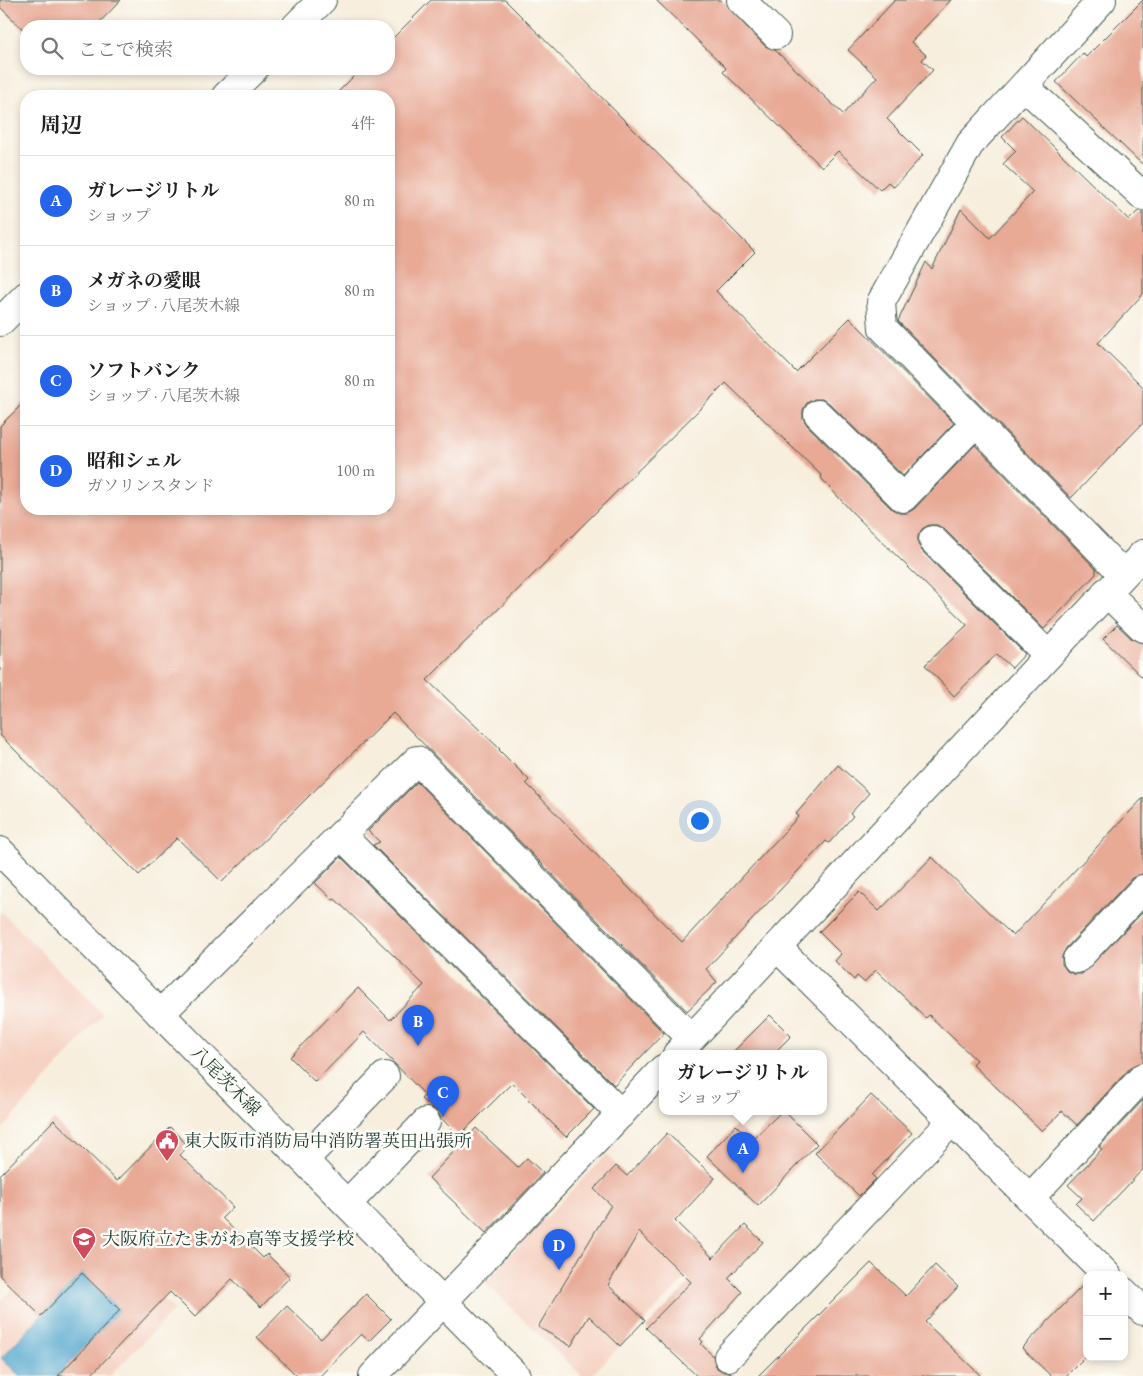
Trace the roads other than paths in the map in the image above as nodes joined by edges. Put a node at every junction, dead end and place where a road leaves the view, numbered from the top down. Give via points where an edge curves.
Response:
1 (322, 0) edge
2 (741, 0) edge
3 (1102, 0) edge
4 (302, 20) edge
5 (776, 35) dead end
6 (248, 75) edge
7 (1024, 86) junction
8 (232, 90) edge
9 (1143, 196) edge
10 (20, 302) edge
11 (0, 322) edge
12 (818, 414) dead end
13 (975, 423) junction
14 (933, 540) dead end
15 (1143, 554) edge
16 (1114, 583) junction
17 (1143, 628) edge
18 (1048, 655) junction
19 (341, 835) junction
20 (0, 850) edge
21 (1143, 889) edge
22 (777, 947) junction
23 (1077, 959) dead end
24 (160, 1014) junction
25 (684, 1046) edge
26 (659, 1073) edge
27 (385, 1076) dead end
28 (1143, 1077) edge
29 (621, 1114) junction
30 (952, 1121) junction
31 (426, 1122) dead end
32 (304, 1160) junction
33 (1030, 1198) junction
34 (347, 1204) junction
35 (1103, 1271) edge
36 (1128, 1296) edge
37 (444, 1303) junction
38 (1143, 1310) edge
39 (728, 1357) dead end
40 (373, 1376) edge
41 (516, 1376) edge

1 - 4 street
2 - 5 street
3 - 7 street
6 - 8 street
7 - 9 street
7 - 13 street via 970,144 881,302 883,328
10 - 11 street
12 - 13 street via 903,498
13 - 16 street
14 - 18 street
15 - 16 street
16 - 17 street
16 - 18 street
18 - 22 street
19 - 24 street
19 - 25 street via 417,760
19 - 29 street
20 - 24 street, 八尾茨木線
21 - 23 street
22 - 25 street
22 - 30 street
24 - 32 street, 八尾茨木線
26 - 29 street
27 - 32 street
28 - 33 street
29 - 37 street
30 - 33 street
30 - 39 street
31 - 34 street
32 - 34 street, 八尾茨木線
33 - 35 street
34 - 37 street, 八尾茨木線
36 - 38 street
37 - 40 street
37 - 41 street, 八尾茨木線

